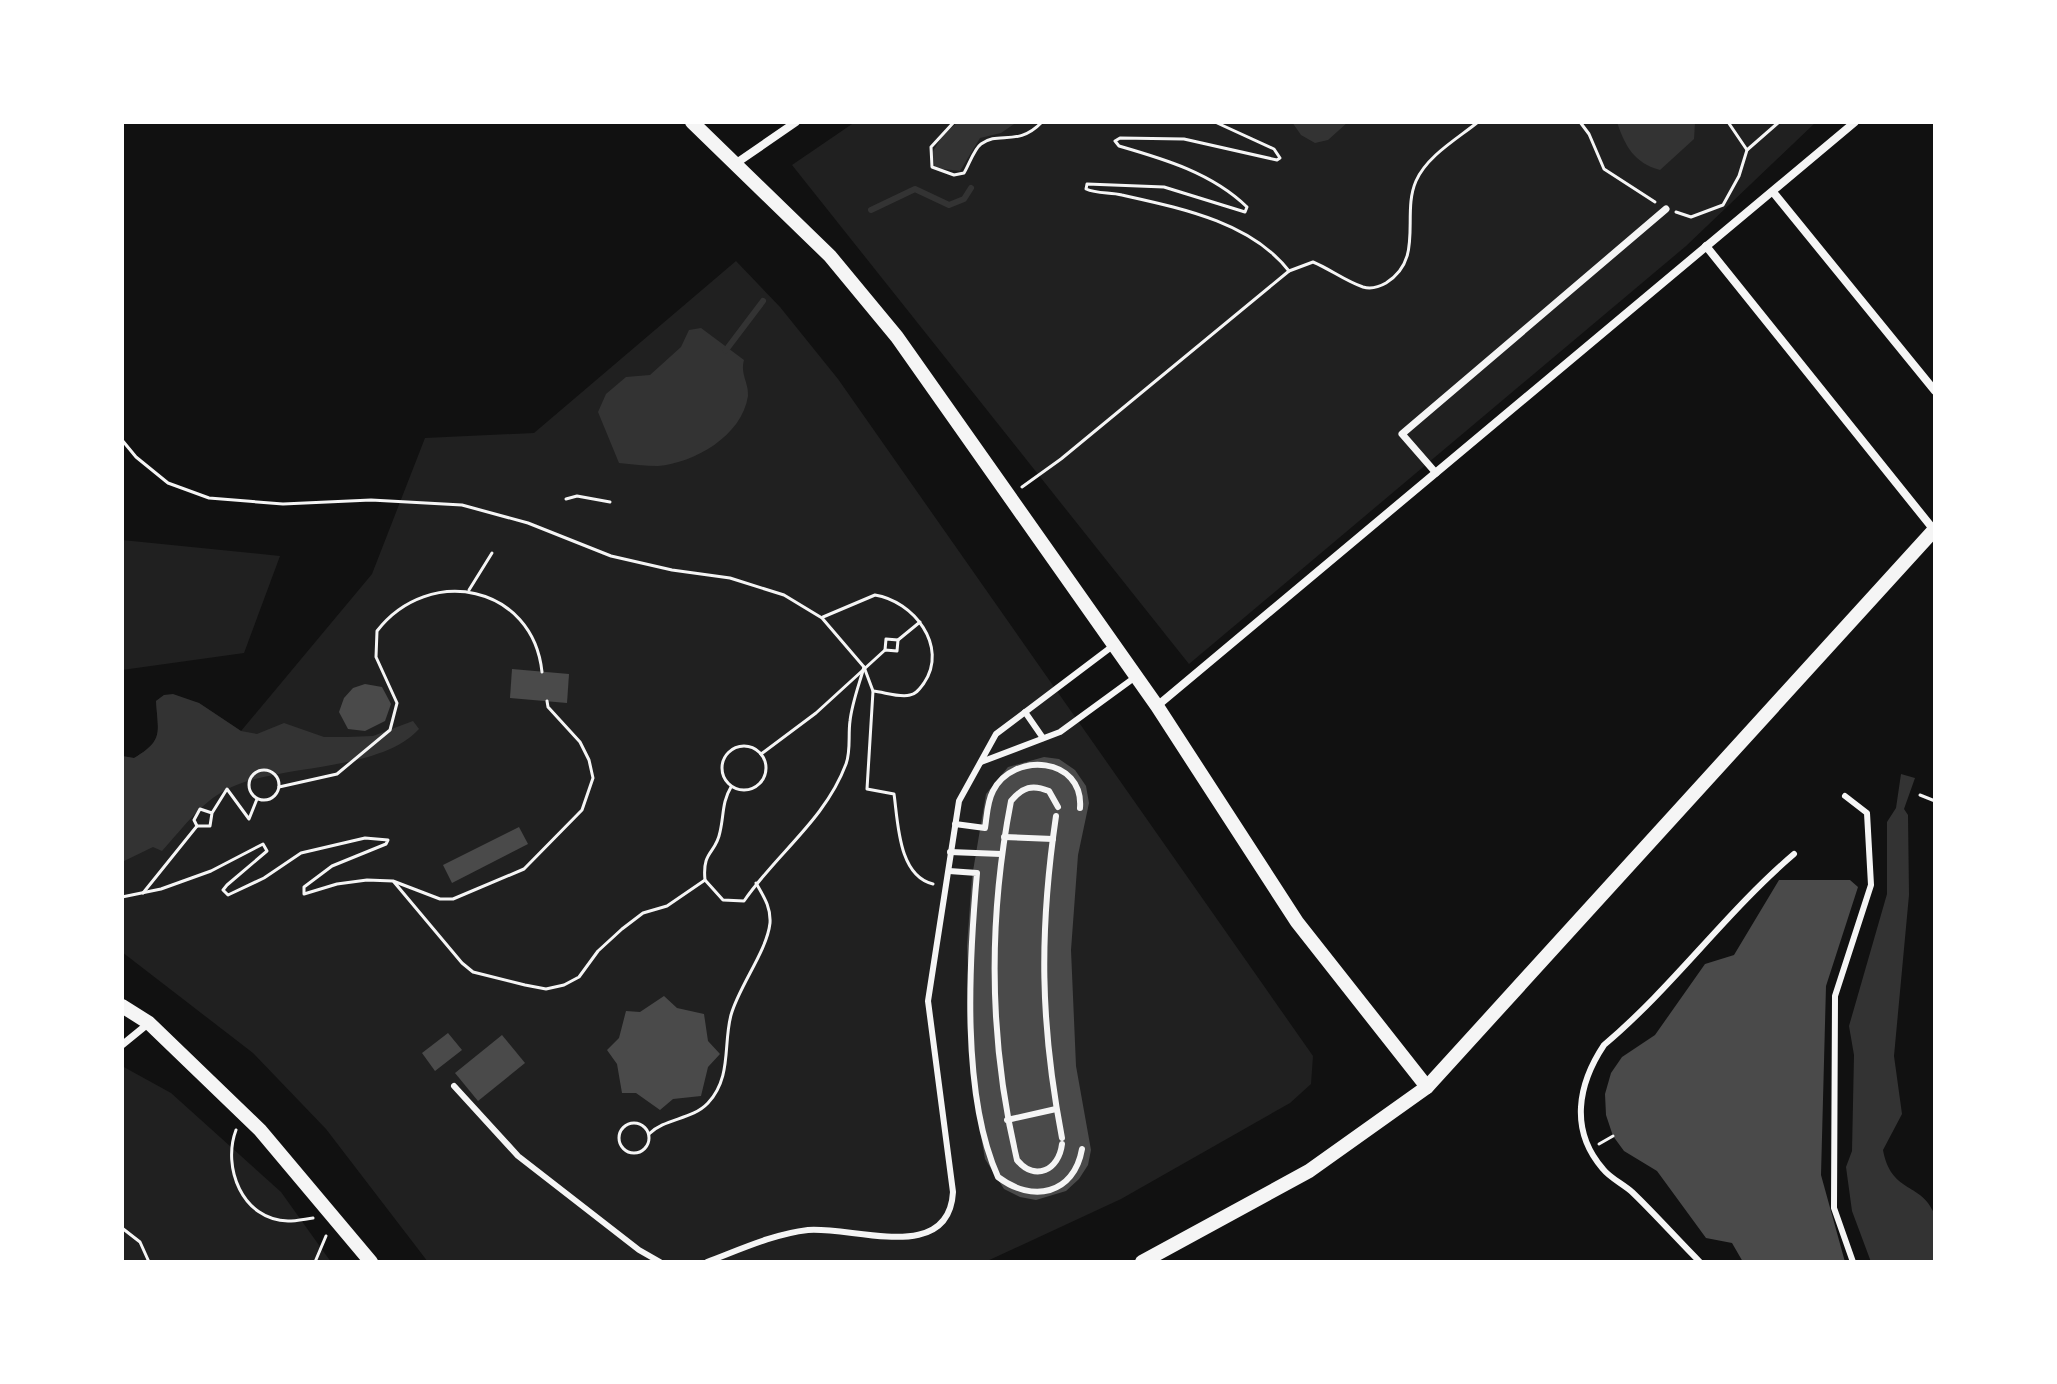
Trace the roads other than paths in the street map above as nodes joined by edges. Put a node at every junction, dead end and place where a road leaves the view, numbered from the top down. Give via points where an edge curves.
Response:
1 (692, 122) edge
2 (796, 122) edge
3 (1855, 122) edge
4 (735, 164) junction
5 (1773, 192) junction
6 (1666, 209) road end
7 (1706, 246) junction
8 (1935, 391) edge
9 (1436, 473) junction
10 (1934, 529) edge
11 (1114, 645) junction
12 (1136, 676) junction
13 (1157, 706) junction
14 (1025, 712) junction
15 (1043, 738) junction
16 (981, 762) junction
17 (1845, 796) dead end
18 (1058, 807) dead end
19 (1080, 808) dead end
20 (1056, 816) dead end
21 (955, 824) junction
22 (1004, 837) junction
23 (1053, 839) junction
24 (950, 852) junction
25 (1001, 854) junction
26 (1794, 854) dead end
27 (949, 871) junction
28 (122, 1006) edge
29 (149, 1023) junction
30 (122, 1045) edge
31 (454, 1086) dead end
32 (1427, 1087) junction
33 (1056, 1109) junction
34 (1007, 1120) junction
35 (1082, 1149) dead end
36 (371, 1262) edge
37 (660, 1262) edge
38 (707, 1262) edge
39 (1142, 1262) edge
40 (1700, 1262) edge
41 (1853, 1262) edge

1 - 4 street
2 - 4 street
3 - 5 street
4 - 11 street via 830,256 897,337
5 - 7 street
5 - 8 street
6 - 9 street via 1402,434
7 - 9 street
7 - 10 street
9 - 13 street
10 - 32 street
11 - 12 street
11 - 14 lane
12 - 13 street
12 - 15 lane via 1060,732
13 - 32 street via 1297,922
14 - 15 lane
14 - 16 lane via 996,734
15 - 16 lane
16 - 21 lane via 959,801
17 - 41 lane via 1867,813 1871,885 1835,996 1834,1208
18 - 22 lane via 1049,791 1036,786 1021,790 1011,801
19 - 21 lane via 1079,790 1071,777 1053,767 1028,764 993,791 985,828
20 - 23 lane
21 - 24 lane
22 - 23 lane
22 - 25 lane
23 - 33 lane via 1043,973 1046,1051
24 - 25 lane
24 - 27 lane
25 - 34 lane via 994,977
26 - 40 lane via 1604,1045 1580,1092 1581,1122 1603,1169
27 - 35 lane via 977,873 971,940 973,1047 998,1177 1022,1191 1051,1191 1074,1173
27 - 38 lane via 928,1001 952,1212 926,1233 900,1237 803,1231
28 - 29 street
29 - 30 street
29 - 36 street via 242,1113
31 - 37 lane via 518,1156
32 - 39 street via 1309,1171
33 - 34 lane
33 - 34 lane via 1060,1158 1039,1173 1025,1170 1017,1160

